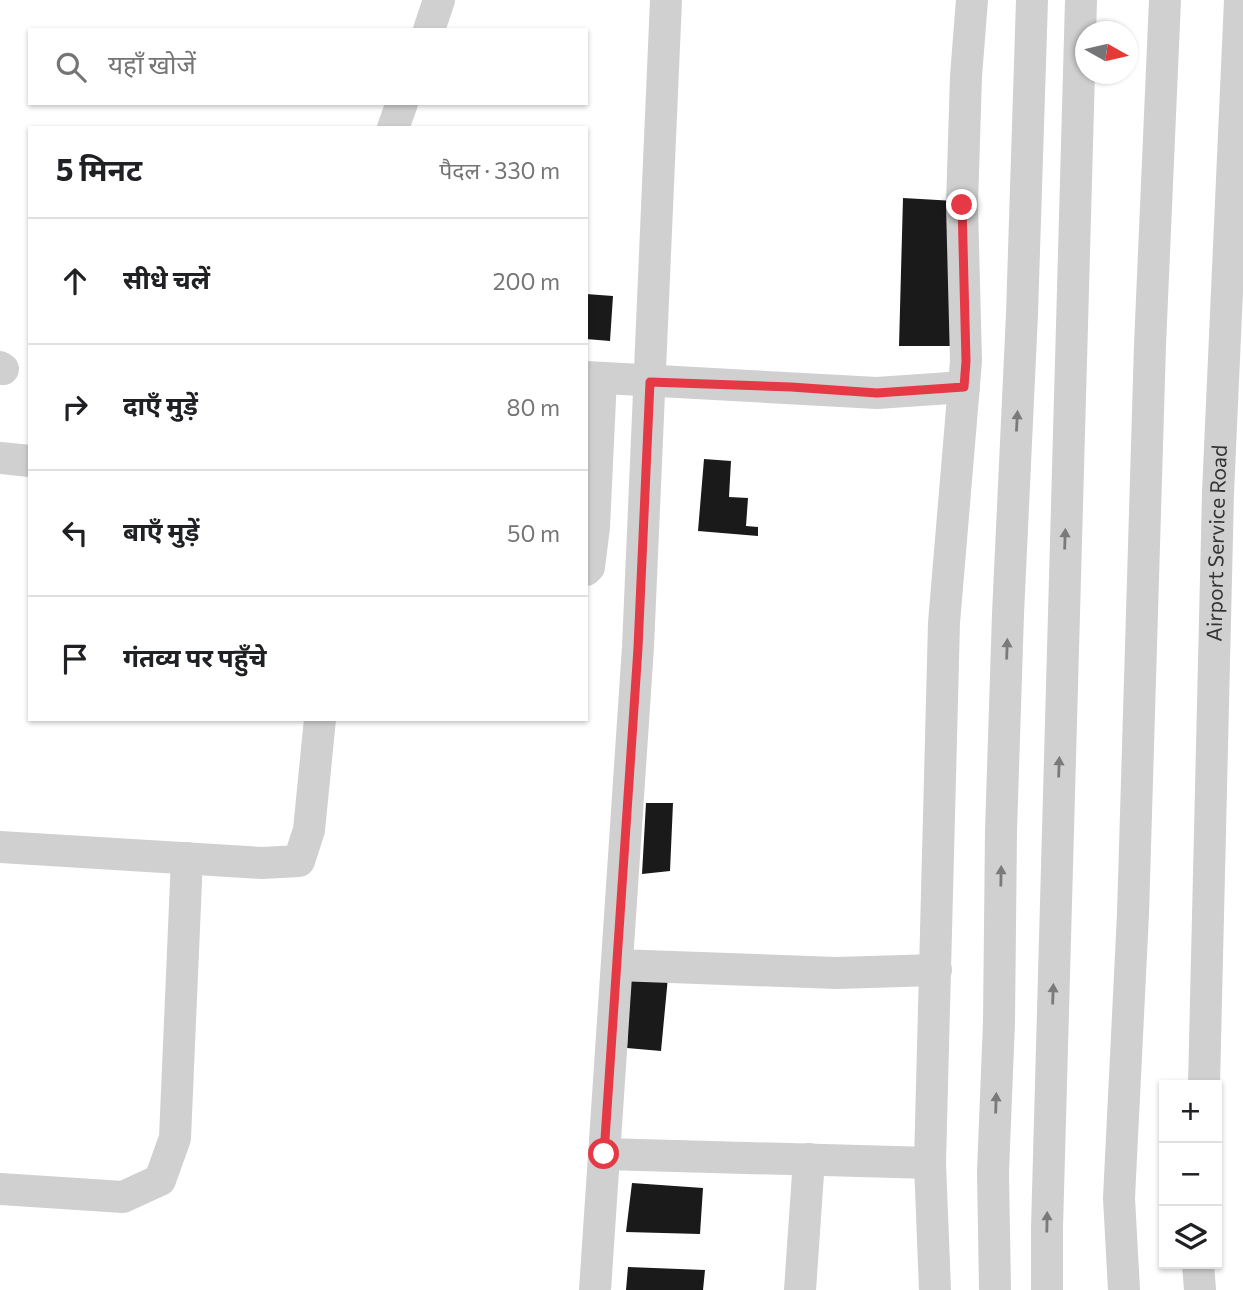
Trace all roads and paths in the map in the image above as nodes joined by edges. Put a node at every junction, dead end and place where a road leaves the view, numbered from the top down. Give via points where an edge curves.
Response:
1 (439, 0) edge
2 (666, 0) edge
3 (972, 0) edge
4 (1032, 0) edge
5 (1081, 0) edge
6 (1165, 0) edge
7 (1240, 0) edge
8 (430, 28) edge
9 (401, 105) edge
10 (394, 126) edge
11 (594, 377) edge
12 (650, 382) junction
13 (964, 387) junction
14 (0, 458) edge
15 (28, 461) edge
16 (588, 568) edge
17 (320, 721) edge
18 (0, 847) edge
19 (187, 858) junction
20 (617, 965) junction
21 (936, 971) junction
22 (1204, 1080) edge
23 (604, 1154) junction
24 (809, 1159) junction
25 (930, 1163) junction
26 (0, 1189) edge
27 (1198, 1269) edge
28 (595, 1290) edge
29 (800, 1290) edge
30 (935, 1290) edge
31 (995, 1290) edge
32 (1047, 1290) edge
33 (1124, 1290) edge
34 (1200, 1290) edge

1 - 8 street
2 - 12 street
3 - 13 street via 962,205
31 -> 4 street via 993,1172 1008,614
32 -> 5 street
6 - 33 street via 1119,1198
7 - 22 street, Airport Service Road via 1219,493
9 - 10 street
11 - 12 street
11 - 16 street via 594,527
12 - 13 street via 877,393
12 - 20 street
13 - 21 street via 944,623
14 - 15 street
17 - 19 street via 309,830 299,861
18 - 19 street
19 - 26 street via 175,1138 160,1180 123,1197
20 - 21 street via 836,973
20 - 23 street
21 - 25 street
23 - 24 street
23 - 28 street
24 - 25 street
24 - 29 street
25 - 30 street
27 - 34 street

